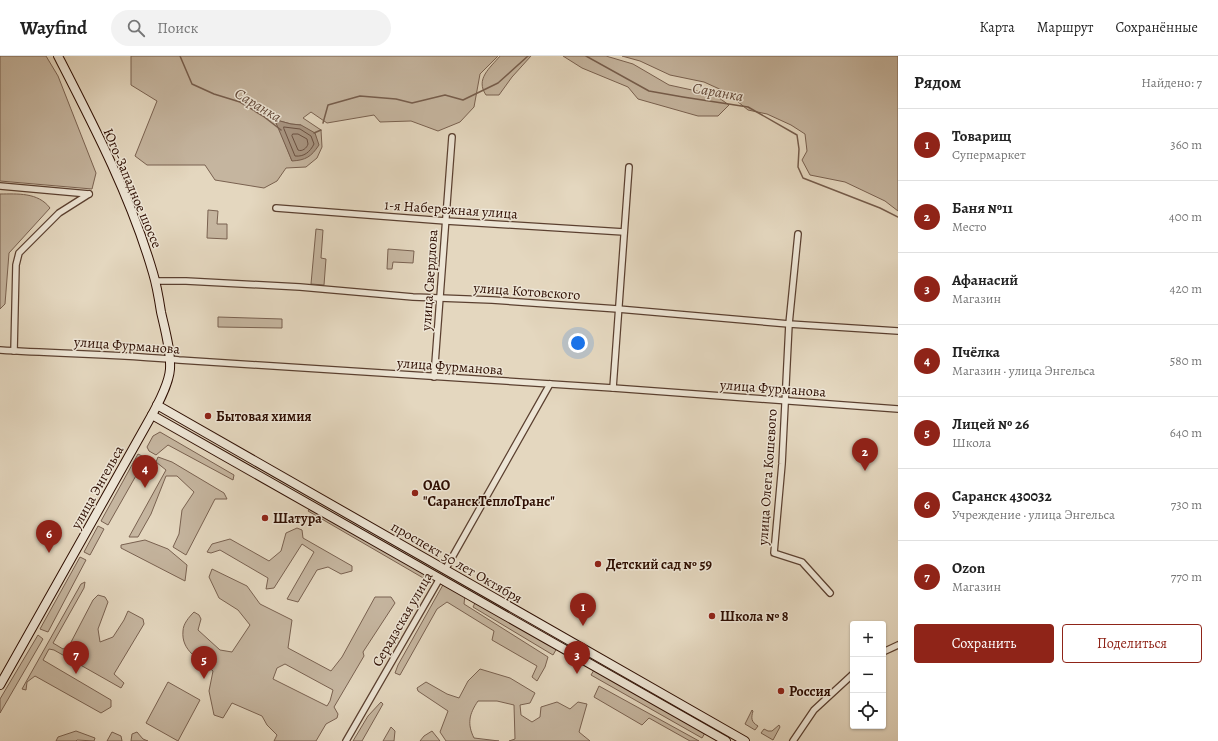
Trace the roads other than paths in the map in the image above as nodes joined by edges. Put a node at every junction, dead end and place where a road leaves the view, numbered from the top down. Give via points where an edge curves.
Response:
1 (58, 56) edge
2 (452, 137) dead end
3 (629, 167) dead end
4 (0, 186) edge
5 (276, 208) dead end
6 (446, 221) junction
7 (624, 232) junction
8 (798, 234) dead end
9 (155, 281) junction
10 (441, 298) junction
11 (618, 308) junction
12 (789, 324) junction
13 (898, 331) edge
14 (0, 350) edge
15 (14, 351) junction
16 (170, 359) junction
17 (434, 377) junction
18 (550, 384) junction
19 (612, 388) junction
20 (784, 400) junction
21 (157, 406) junction
22 (898, 409) edge
23 (152, 415) junction
24 (445, 570) junction
25 (440, 578) junction
26 (830, 593) dead end
27 (898, 645) edge
28 (886, 651) edge
29 (850, 677) edge
30 (0, 685) edge
31 (723, 728) junction
32 (717, 736) junction
33 (346, 741) edge
34 (726, 741) edge
35 (745, 741) edge
36 (793, 741) edge

1 - 9 main road, Юго-Западное шоссе via 118,180 133,215
2 - 6 street, улица Свердлова
3 - 7 street
4 - 15 street via 90,194 59,213 19,253 16,265
5 - 6 street, 1-я Набережная улица
6 - 7 street, 1-я Набережная улица
6 - 10 street, улица Свердлова
7 - 11 street
8 - 12 street, улица Олега Кошевого
9 - 10 street, улица Котовского via 300,287
9 - 16 main road, Юго-Западное шоссе
10 - 11 street, улица Котовского
10 - 17 street, улица Свердлова
11 - 12 street, улица Котовского
11 - 19 street
12 - 13 street, улица Котовского
12 - 20 street, улица Олега Кошевого
14 - 15 street, улица Фурманова
15 - 16 street, улица Фурманова
16 - 17 street, улица Фурманова
16 - 21 main road, улица Энгельса via 170,375
17 - 18 street, улица Фурманова
18 - 19 street, улица Фурманова
18 - 24 street, Серадзская улица
19 - 20 street, улица Фурманова
20 - 22 street, улица Фурманова
20 - 26 street, улица Олега Кошевого via 782,464 774,553 802,562
21 - 23 main road, улица Энгельса
21 - 24 main road, проспект 50 лет Октября
23 - 25 main road, проспект 50 лет Октября
23 - 30 main road, улица Энгельса
24 - 25 main road, Серадзская улица
24 - 31 main road, проспект 50 лет Октября
25 - 32 main road, проспект 50 лет Октября
25 - 33 street, Серадзская улица
27 - 28 street
29 - 36 street via 814,710
31 - 32 main road
31 - 35 main road, проспект 50 лет Октября
32 - 34 main road, проспект 50 лет Октября

